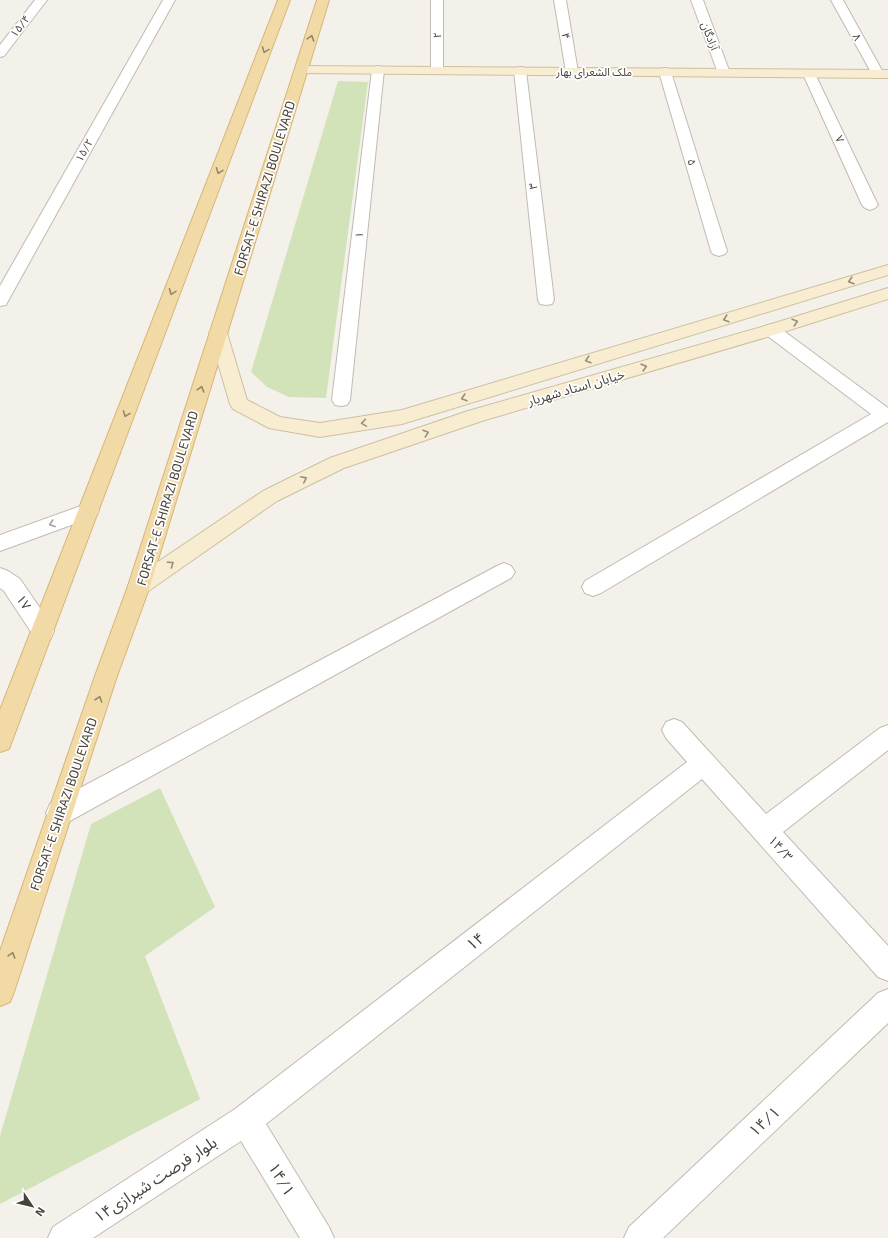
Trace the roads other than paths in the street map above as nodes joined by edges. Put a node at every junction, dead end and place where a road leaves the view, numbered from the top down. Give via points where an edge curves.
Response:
1 (41, 0) edge
2 (169, 0) edge
3 (284, 0) edge
4 (323, 0) edge
5 (437, 0) edge
6 (560, 0) edge
7 (697, 0) edge
8 (837, 0) edge
9 (0, 53) edge
10 (300, 70) junction
11 (378, 70) junction
12 (437, 71) junction
13 (520, 71) junction
14 (572, 72) junction
15 (665, 72) junction
16 (724, 73) junction
17 (809, 74) junction
18 (883, 74) edge
19 (870, 204) dead end
20 (719, 251) dead end
21 (888, 270) edge
22 (888, 293) edge
23 (546, 300) dead end
24 (0, 301) edge
25 (771, 330) junction
26 (218, 334) junction
27 (341, 400) dead end
28 (89, 511) junction
29 (0, 543) edge
30 (504, 572) dead end
31 (0, 577) edge
32 (139, 586) junction
33 (593, 587) dead end
34 (43, 631) junction
35 (674, 730) dead end
36 (888, 736) edge
37 (0, 741) edge
38 (704, 763) junction
39 (60, 813) junction
40 (765, 830) junction
41 (888, 967) edge
42 (0, 992) edge
43 (888, 1003) edge
44 (246, 1120) junction
45 (64, 1238) edge
46 (318, 1238) edge
47 (640, 1238) edge

1 - 9 street, ۱۵/۴
2 - 24 street, ۱۵/۲
3 -> 28 main road
10 -> 4 main road, FORSAT-E SHIRAZI BOULEVARD
5 - 12 street, ۲
6 - 14 street, ۴
7 - 16 street, آزادگان
8 - 18 street, ۸
10 - 11 street, ملک الشعرای بهار
10 - 26 main road, FORSAT-E SHIRAZI BOULEVARD
11 - 12 street, ملک الشعرای بهار
11 - 27 street, ۱
12 - 13 street, ملک الشعرای بهار
13 - 14 street, ملک الشعرای بهار
13 - 23 street, ۳
14 - 15 street, ملک الشعرای بهار
15 - 16 street, ملک الشعرای بهار
15 - 20 street, ۵
16 - 17 street, ملک الشعرای بهار
17 - 18 street, ملک الشعرای بهار
17 - 19 street, ۷
21 -> 26 street, خیابان استاد شهریار via 402,417 320,430 276,423 239,404
25 -> 22 street, خیابان استاد شهریار
32 -> 25 street, خیابان استاد شهریار via 270,496 337,463 475,416
25 - 33 street via 885,416
32 -> 26 main road, FORSAT-E SHIRAZI BOULEVARD
28 -> 29 street
28 - 34 main road
30 - 39 street
31 - 34 street, ۱۷ via 12,585
39 -> 32 main road, FORSAT-E SHIRAZI BOULEVARD
34 - 37 main road
35 - 38 street, ۱۴/۳
36 - 40 street
38 - 40 street, ۱۴/۳
38 - 44 street, ۱۴
42 -> 39 main road, FORSAT-E SHIRAZI BOULEVARD
40 - 41 street, ۱۴/۳
43 - 47 street, ۱۴/۱
44 - 45 street, بلوار فرصت شیرازی۱۴
44 - 46 street, ۱۴/۱

